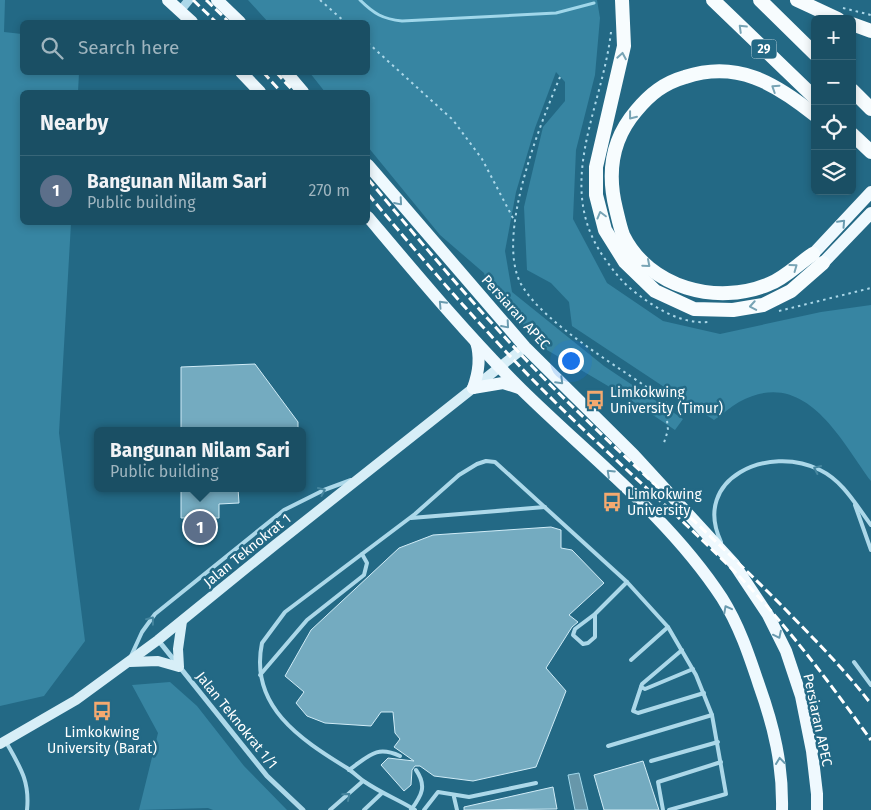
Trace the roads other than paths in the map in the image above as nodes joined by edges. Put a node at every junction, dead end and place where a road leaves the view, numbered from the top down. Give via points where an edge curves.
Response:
1 (170, 0) edge
2 (189, 0) edge
3 (217, 0) edge
4 (223, 0) edge
5 (622, 0) edge
6 (713, 0) edge
7 (760, 0) edge
8 (797, 0) edge
9 (180, 11) junction
10 (839, 13) edge
11 (237, 19) edge
12 (190, 20) edge
13 (856, 25) edge
14 (871, 30) edge
15 (811, 50) edge
16 (244, 75) edge
17 (289, 75) edge
18 (258, 90) edge
19 (301, 90) edge
20 (811, 94) edge
21 (856, 94) edge
22 (871, 109) edge
23 (811, 113) edge
24 (856, 138) edge
25 (856, 149) edge
26 (871, 152) edge
27 (871, 161) edge
28 (370, 167) edge
29 (871, 192) edge
30 (871, 213) edge
31 (370, 219) edge
32 (818, 258) junction
33 (475, 340) junction
34 (526, 347) junction
35 (499, 367) junction
36 (473, 388) junction
37 (521, 389) junction
38 (362, 476) junction
39 (853, 500) junction
40 (545, 507) junction
41 (411, 518) junction
42 (871, 525) edge
43 (871, 550) edge
44 (362, 554) junction
45 (734, 564) junction
46 (628, 582) junction
47 (595, 614) junction
48 (182, 621) junction
49 (668, 626) junction
50 (158, 640) junction
51 (682, 650) junction
52 (632, 660) dead end
53 (854, 662) dead end
54 (128, 663) junction
55 (180, 667) junction
56 (693, 669) junction
57 (260, 675) junction
58 (871, 685) edge
59 (641, 687) junction
60 (704, 693) junction
61 (712, 715) junction
62 (3, 742) edge
63 (718, 742) junction
64 (608, 746) dead end
65 (400, 756) dead end
66 (651, 761) dead end
67 (722, 762) junction
68 (349, 770) junction
69 (416, 770) dead end
70 (363, 781) junction
71 (536, 783) dead end
72 (382, 793) junction
73 (454, 797) junction
74 (27, 810) edge
75 (304, 810) edge
76 (330, 810) edge
77 (364, 810) edge
78 (413, 810) edge
79 (424, 810) edge
80 (456, 810) edge
81 (663, 810) edge
82 (669, 810) edge
83 (782, 810) edge
84 (816, 810) edge

1 - 9 main road
2 - 9 street
3 - 11 main road
4 - 11 main road
32 -> 5 highway via 791,291 763,305 733,310 694,309 655,291 625,262 605,230 596,194 596,167 624,46
20 -> 6 highway, 29
7 - 15 highway, 29
8 - 10 highway
9 - 12 main road
13 - 14 highway
16 - 18 main road
17 - 19 main road
21 - 22 highway
23 -> 32 highway via 768,83 746,73 721,69 668,82 646,99 620,133 614,150 611,188 623,234 640,259 665,280 695,291 725,295 748,291 771,284
24 - 26 highway
25 - 27 highway
28 -> 34 main road, Persiaran APEC
32 -> 29 main road
30 - 32 main road
33 -> 31 main road via 421,282
33 - 35 main road
33 - 36 main road via 479,365
34 - 35 main road, Jalan Teknokrat 1
34 -> 45 main road, Persiaran APEC via 634,455
35 - 36 main road, Jalan Teknokrat 1
35 - 37 main road
36 - 37 main road via 503,383
36 - 38 main road, Jalan Teknokrat 1
83 -> 37 main road via 780,758 774,725 741,635 723,600 698,564 649,510
38 - 48 main road, Jalan Teknokrat 1
54 -> 38 lane via 142,632 156,614 276,516 324,490
39 - 42 lane
39 - 43 lane
39 -> 45 lane via 831,477 802,463 772,461 738,472 724,484 715,512 720,540
40 - 41 lane
40 - 41 lane via 495,462 486,461 459,475
40 - 46 lane
41 - 44 lane
44 - 57 lane via 366,563 364,575 307,620
44 - 57 lane via 281,616 262,643
45 -> 84 main road, Persiaran APEC via 768,616 786,651 812,750
46 - 47 lane
46 - 49 lane
47 - 47 lane via 574,629 583,644 588,644 596,636
48 - 50 main road, Jalan Teknokrat 1
48 - 55 main road via 178,649
49 - 51 lane
49 - 52 lane
50 - 54 main road, Jalan Teknokrat 1
50 - 55 street, Jalan Teknokrat 1/1
51 - 56 lane
51 - 59 lane
53 - 58 lane
54 - 55 main road via 158,661
54 - 62 main road, Jalan Teknokrat 1 via 76,700
55 - 75 street, Jalan Teknokrat 1/1 via 267,776
56 - 59 lane via 645,689
56 - 60 lane
57 - 68 lane via 273,707 302,739
59 - 60 lane via 633,706 633,711 638,713
60 - 61 lane
61 - 63 lane
61 - 64 lane
62 - 74 lane via 25,774 29,796
63 - 66 lane
63 - 67 lane
65 - 68 lane via 376,751
67 - 81 lane via 658,782
67 - 82 lane via 725,795
68 - 70 lane
69 - 78 lane via 423,787
70 - 72 lane
76 -> 70 lane
71 - 73 lane via 494,793
72 - 77 lane
72 - 78 lane
73 - 79 lane via 438,792
73 - 80 lane

